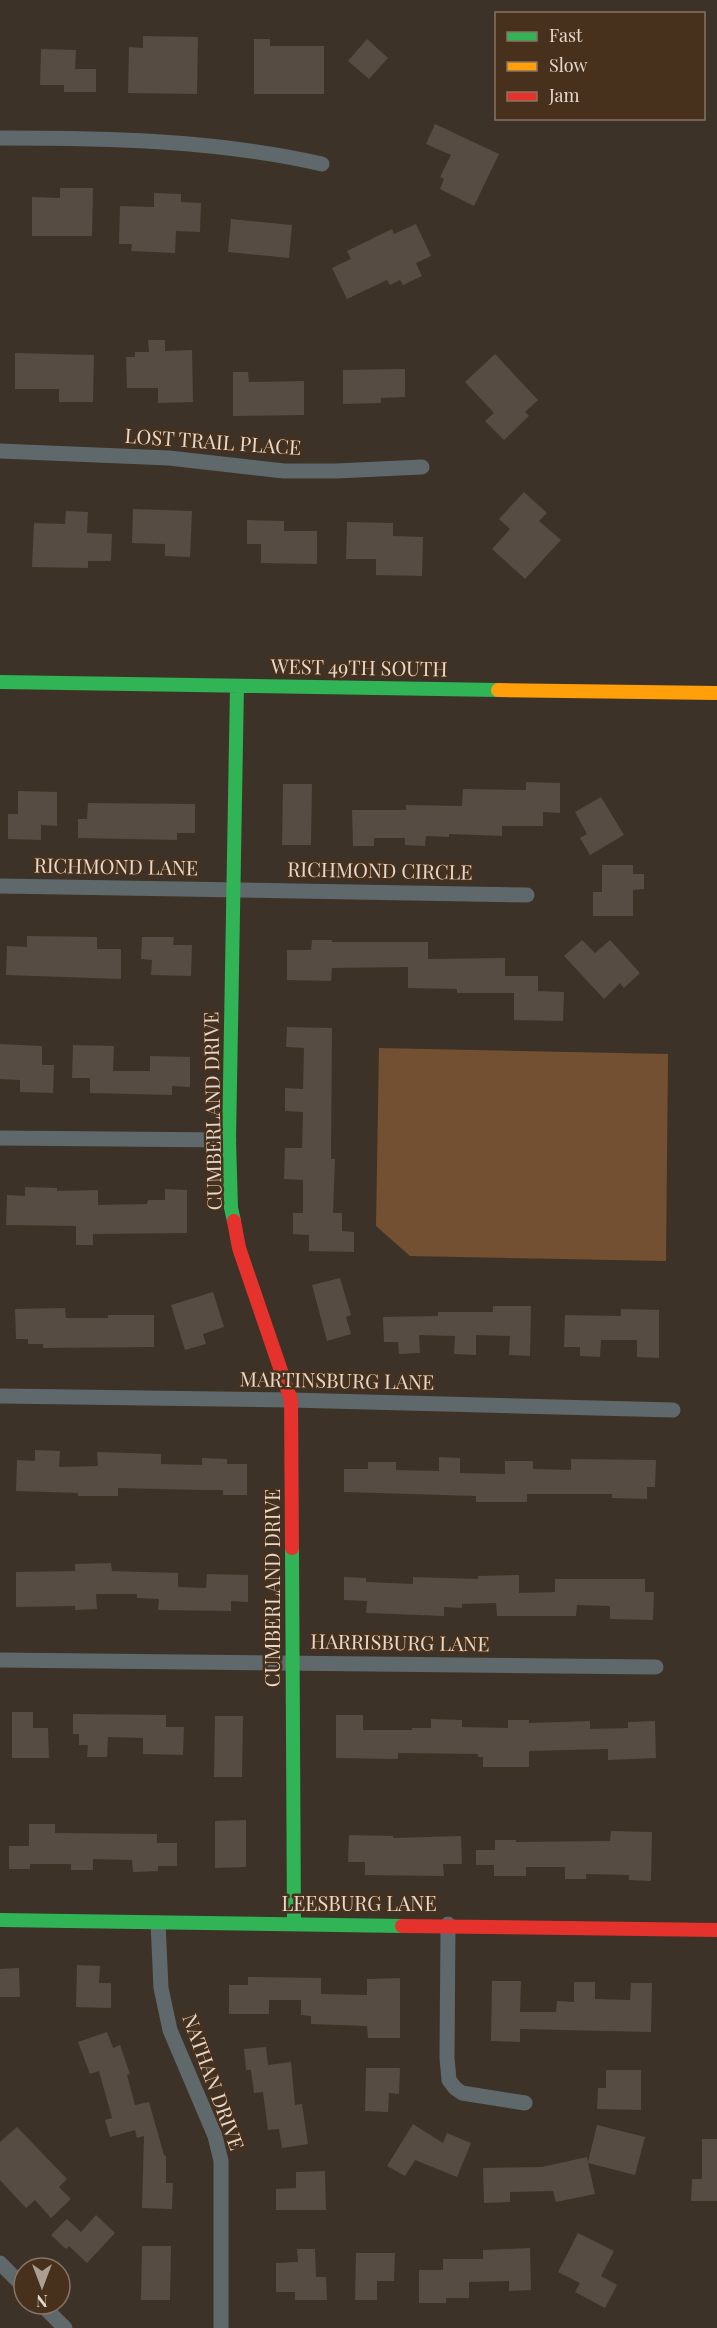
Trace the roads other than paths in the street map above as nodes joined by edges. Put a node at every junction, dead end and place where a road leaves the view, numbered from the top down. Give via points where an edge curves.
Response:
1 (0, 138) edge
2 (322, 164) dead end
3 (0, 452) edge
4 (422, 467) dead end
5 (0, 682) edge
6 (237, 686) junction
7 (717, 693) edge
8 (0, 886) edge
9 (232, 889) junction
10 (527, 895) dead end
11 (0, 1138) edge
12 (229, 1140) junction
13 (0, 1396) edge
14 (291, 1400) junction
15 (673, 1410) dead end
16 (0, 1660) edge
17 (293, 1663) junction
18 (656, 1667) dead end
19 (0, 1920) edge
20 (158, 1923) junction
21 (294, 1923) junction
22 (448, 1924) junction
23 (717, 1929) edge
24 (525, 2103) dead end
25 (0, 2263) edge
26 (12, 2275) edge
27 (53, 2316) edge
28 (65, 2328) edge
29 (221, 2328) edge

1 - 2 street via 178,142
3 - 4 street, LOST TRAIL PLACE via 169,458 284,471
5 - 6 street, WEST 49TH SOUTH
6 - 7 street, WEST 49TH SOUTH
6 - 9 street, CUMBERLAND DRIVE
8 - 9 street, RICHMOND LANE
9 - 10 street, RICHMOND CIRCLE
9 - 12 street, CUMBERLAND DRIVE
11 - 12 street
12 - 14 street, CUMBERLAND DRIVE via 231,1208 239,1248
13 - 14 street, MARTINSBURG LANE
14 - 15 street, MARTINSBURG LANE
14 - 17 street, CUMBERLAND DRIVE
16 - 17 street, HARRISBURG LANE
17 - 18 street, HARRISBURG LANE
17 - 21 street, CUMBERLAND DRIVE
19 - 20 street, LEESBURG LANE
20 - 21 street, LEESBURG LANE
20 - 29 street, NATHAN DRIVE via 161,1988 170,2030 215,2136 221,2161
21 - 22 street, LEESBURG LANE
22 - 23 street, LEESBURG LANE
22 - 24 street via 449,2080 462,2093
25 - 26 street
27 - 28 street

